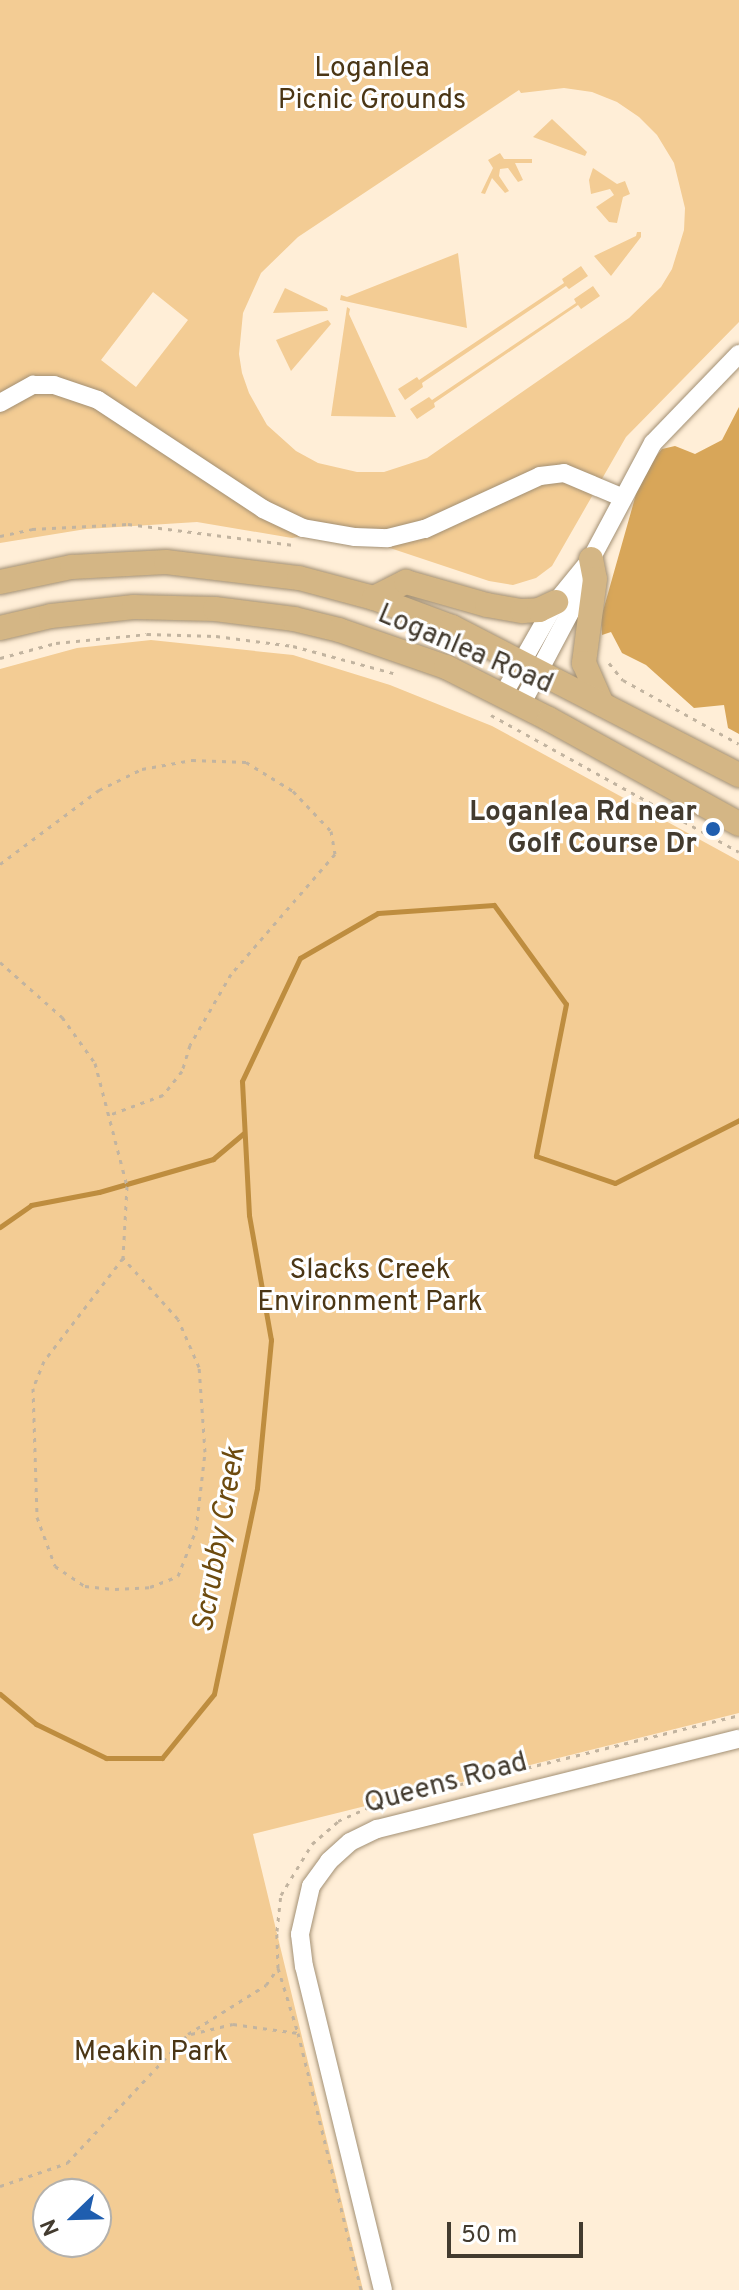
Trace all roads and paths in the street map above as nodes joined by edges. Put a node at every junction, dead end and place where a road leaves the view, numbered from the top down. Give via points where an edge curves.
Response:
1 (739, 354) edge
2 (0, 403) edge
3 (621, 497) junction
4 (586, 567) junction
5 (0, 582) edge
6 (374, 598) junction
7 (556, 602) junction
8 (0, 628) edge
9 (585, 648) junction
10 (0, 658) edge
11 (530, 666) junction
12 (405, 676) dead end
13 (512, 700) junction
14 (602, 704) junction
15 (483, 710) dead end
16 (739, 744) edge
17 (739, 775) edge
18 (739, 824) edge
19 (739, 852) edge
20 (0, 864) edge
21 (0, 962) edge
22 (109, 1115) junction
23 (123, 1258) junction
24 (739, 1715) edge
25 (739, 1739) edge
26 (278, 1968) junction
27 (298, 2033) junction
28 (188, 2034) junction
29 (0, 2186) edge
30 (361, 2290) edge
31 (383, 2290) edge

1 - 3 street via 653,443
2 - 3 street via 33,385 54,385 98,400 263,509 303,528 355,537 388,538 425,529 540,476 564,473
3 - 4 street
4 - 7 street
4 - 9 main road via 595,579
4 - 11 street via 576,601
5 - 6 main road, Loganlea Road via 72,567 166,562 299,578
6 - 7 main road via 406,582 522,611
6 - 11 main road, Loganlea Road via 452,627
7 - 11 street
8 - 13 main road, Loganlea Road via 134,607 215,609 294,619 390,645
9 - 14 main road via 584,663
9 - 16 path via 602,648 623,680
10 - 12 path via 56,643 147,634 216,636 293,646
11 - 13 street
11 - 14 main road, Loganlea Road
13 - 18 main road, Loganlea Road
14 - 17 main road, Loganlea Road
15 - 19 path
20 - 22 path via 99,790 142,769 192,760 246,762 293,791 331,831 335,854 231,974 190,1045 182,1071 163,1095
21 - 22 path via 62,1017 87,1051
22 - 23 path via 127,1186
23 - 23 path via 44,1361 33,1388 37,1517 55,1566 85,1586 115,1589 150,1587 178,1576 196,1530 205,1452 199,1367 189,1343 178,1319
24 - 26 path via 372,1806 338,1821 312,1844 281,1895
25 - 31 street, Queens Road via 377,1829 350,1842 311,1886 300,1934 304,1967
26 - 27 path
26 - 28 path via 266,1985
27 - 28 path via 233,2024
27 - 30 path
28 - 29 path via 67,2163

